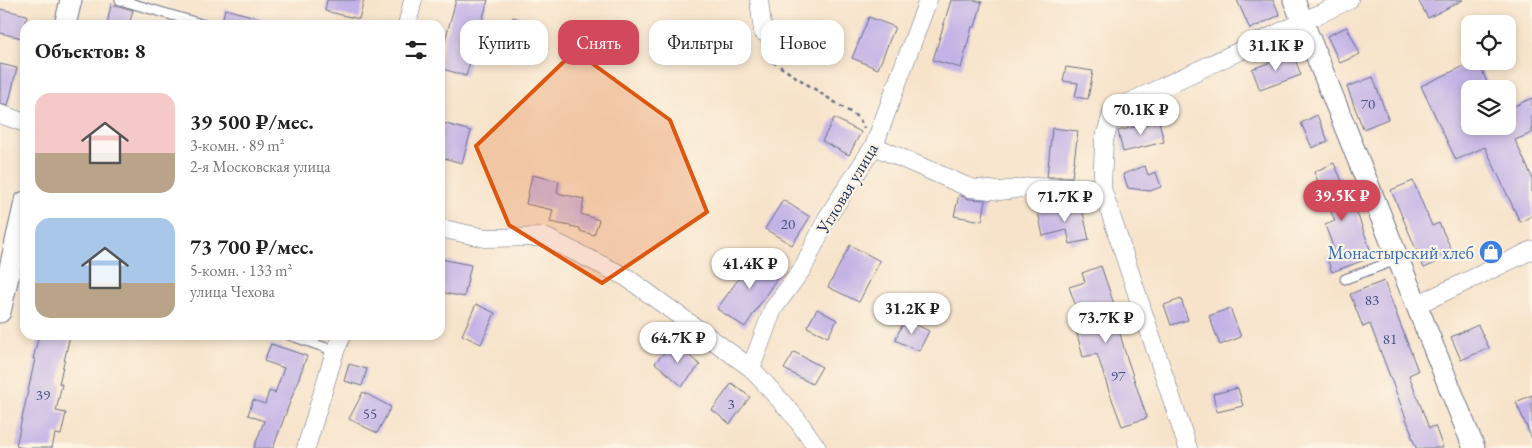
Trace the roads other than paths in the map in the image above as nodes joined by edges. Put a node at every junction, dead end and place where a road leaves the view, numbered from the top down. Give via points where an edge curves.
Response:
1 (71, 0) edge
2 (120, 0) edge
3 (413, 0) edge
4 (759, 0) edge
5 (928, 0) edge
6 (1294, 0) edge
7 (1349, 0) edge
8 (66, 20) edge
9 (188, 20) edge
10 (408, 20) edge
11 (762, 20) edge
12 (1302, 22) junction
13 (0, 114) edge
14 (20, 121) edge
15 (874, 146) junction
16 (1102, 188) junction
17 (445, 229) edge
18 (20, 247) edge
19 (1532, 250) edge
20 (1399, 259) junction
21 (1345, 278) dead end
22 (1416, 304) junction
23 (0, 312) edge
24 (319, 340) edge
25 (338, 343) edge
26 (751, 368) junction
27 (306, 448) edge
28 (817, 448) edge
29 (1188, 448) edge
30 (1474, 448) edge

1 - 8 street
2 - 9 lane
3 - 10 street
4 - 11 street
5 - 15 street, Угловая улица
6 - 12 street
7 - 12 street
12 - 16 street via 1113,110 1104,140
12 - 20 street
13 - 14 street
15 - 16 street via 970,188 1000,191 1030,187
15 - 26 street, Угловая улица via 827,218 803,268 773,309
16 - 29 street
17 - 26 street via 485,238 545,238 626,277
18 - 23 street
19 - 22 street
20 - 21 lane
20 - 22 street
22 - 30 street
24 - 25 lane
25 - 27 street
26 - 28 street via 796,418

